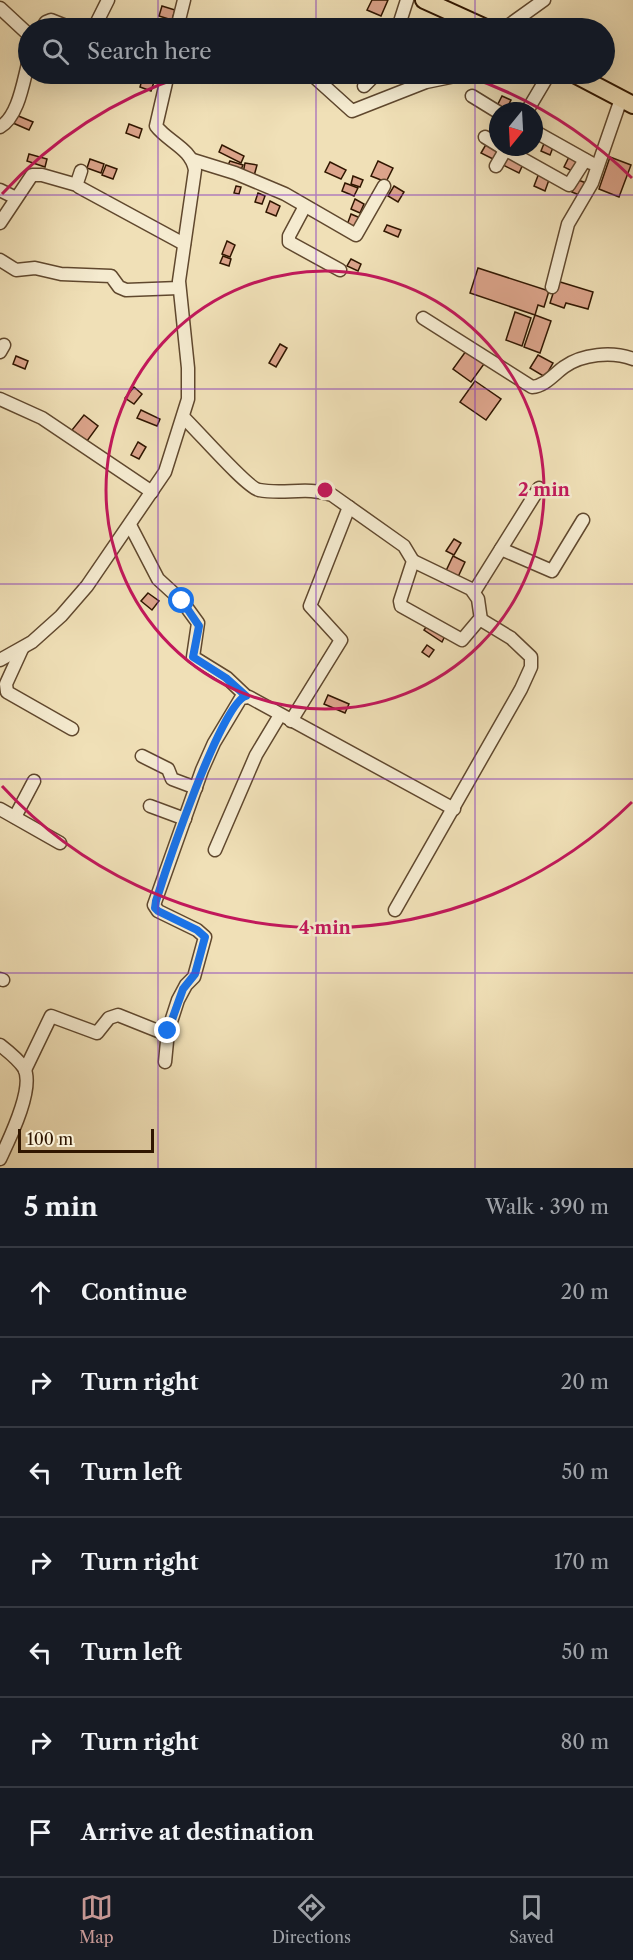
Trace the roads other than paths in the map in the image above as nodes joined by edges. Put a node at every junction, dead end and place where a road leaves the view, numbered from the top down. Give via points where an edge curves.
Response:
1 (108, 0) edge
2 (184, 0) edge
3 (407, 0) edge
4 (424, 0) edge
5 (544, 0) edge
6 (0, 8) edge
7 (99, 18) edge
8 (180, 18) edge
9 (401, 18) edge
10 (464, 18) edge
11 (519, 18) edge
12 (18, 25) edge
13 (22, 84) edge
14 (166, 84) edge
15 (325, 84) edge
16 (421, 84) edge
17 (543, 84) edge
18 (593, 84) edge
19 (472, 96) dead end
20 (532, 102) edge
21 (627, 102) edge
22 (489, 106) edge
23 (1, 128) edge
24 (543, 136) edge
25 (485, 137) dead end
26 (489, 139) edge
27 (500, 156) edge
28 (519, 156) edge
29 (193, 160) junction
30 (585, 160) junction
31 (496, 166) dead end
32 (598, 167) junction
33 (81, 171) dead end
34 (77, 185) junction
35 (384, 186) dead end
36 (0, 190) edge
37 (16, 198) junction
38 (306, 206) junction
39 (0, 223) edge
40 (184, 244) junction
41 (0, 260) edge
42 (340, 270) dead end
43 (552, 287) dead end
44 (179, 288) junction
45 (423, 318) dead end
46 (633, 359) edge
47 (0, 399) edge
48 (183, 417) junction
49 (539, 488) dead end
50 (152, 492) junction
51 (349, 507) junction
52 (583, 520) dead end
53 (130, 525) junction
54 (501, 549) junction
55 (413, 561) junction
56 (474, 592) junction
57 (481, 620) junction
58 (22, 648) junction
59 (0, 660) edge
60 (246, 696) junction
61 (285, 718) junction
62 (72, 729) dead end
63 (142, 756) dead end
64 (34, 781) dead end
65 (196, 789) junction
66 (150, 807) dead end
67 (0, 809) edge
68 (454, 809) junction
69 (15, 817) junction
70 (185, 819) junction
71 (60, 843) dead end
72 (215, 850) dead end
73 (395, 910) dead end
74 (168, 1035) junction
75 (0, 1045) edge
76 (165, 1062) dead end
77 (25, 1070) junction
78 (0, 1159) edge

1 - 7 street
2 - 8 street
3 - 9 street
4 - 10 main road
5 - 11 street
6 - 12 street
13 - 23 street via 16,105
14 - 29 street via 156,126
15 - 16 street via 352,111
17 - 20 street
18 - 21 main road
19 - 22 street
21 - 32 street
24 - 30 street
25 - 26 street
27 - 31 street
28 - 30 street via 569,185
29 - 38 street via 235,173
29 - 40 street via 195,177
30 - 32 street
32 - 43 street via 568,224
33 - 34 street
34 - 37 street via 33,175
34 - 40 street
35 - 38 street via 356,235
36 - 37 street
37 - 39 street
38 - 42 street via 289,242
40 - 44 street
41 - 44 street via 16,270 35,268 61,274 111,276 126,290
44 - 48 street via 189,385
45 - 46 street via 532,387 544,384 581,358 614,355
47 - 50 street via 42,418
48 - 50 street via 165,472
48 - 51 street via 248,486 270,492 318,490
49 - 54 street
50 - 53 street
51 - 55 street via 404,546
51 - 61 street via 310,606 341,639
52 - 54 street via 552,571
53 - 58 street via 61,616
53 - 60 street via 158,579 198,623 193,657
54 - 56 street
55 - 56 street
55 - 57 street via 401,606 462,640
56 - 57 street
57 - 68 street via 525,650 532,661 521,689
58 - 59 street
58 - 62 street via 6,684 7,692
60 - 61 street
60 - 65 street via 219,734
61 - 68 street
61 - 72 street via 256,755
63 - 65 street via 168,769 172,779
64 - 69 street
65 - 70 street
66 - 70 street
67 - 69 street
68 - 73 street
69 - 71 street
70 - 74 street via 154,905 205,937 195,974 180,994
74 - 76 street
74 - 77 street via 118,1015 109,1017 97,1033 51,1016
75 - 77 street
77 - 78 street via 25,1094

